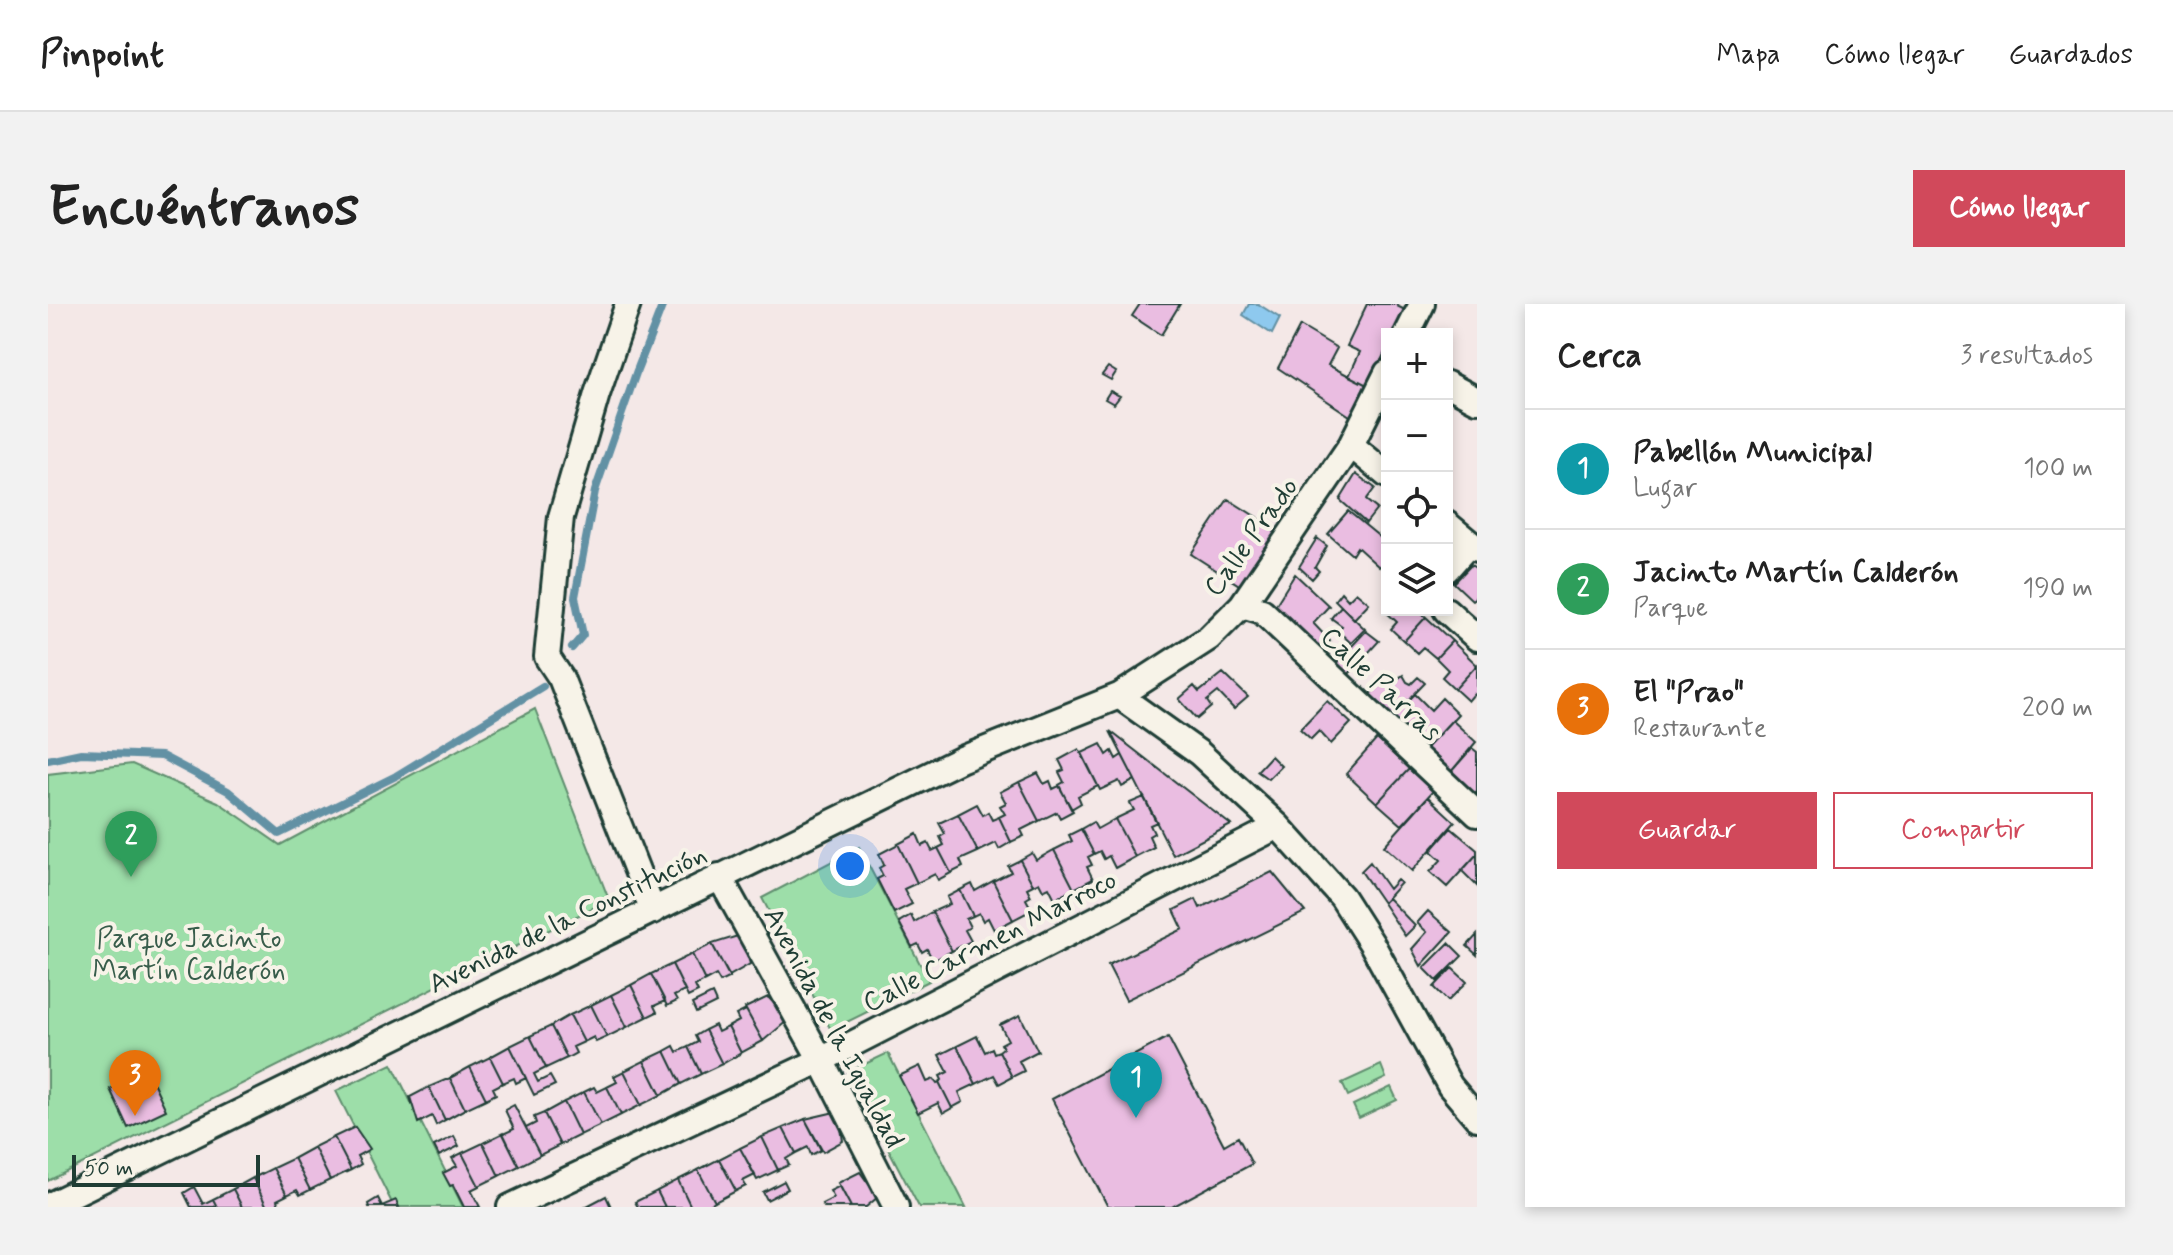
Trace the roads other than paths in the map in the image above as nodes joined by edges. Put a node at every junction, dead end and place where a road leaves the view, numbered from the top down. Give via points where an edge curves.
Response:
1 (628, 304) edge
2 (1422, 304) edge
3 (1410, 328) edge
4 (1381, 385) edge
5 (1453, 387) edge
6 (1477, 400) edge
7 (1351, 445) junction
8 (1383, 472) edge
9 (1453, 529) edge
10 (1473, 546) edge
11 (1453, 564) edge
12 (1242, 605) junction
13 (1453, 616) edge
14 (1477, 638) edge
15 (1119, 696) junction
16 (1477, 814) edge
17 (1278, 826) junction
18 (719, 876) junction
19 (653, 911) junction
20 (821, 1060) junction
21 (1477, 1118) edge
22 (48, 1206) edge
23 (510, 1207) edge
24 (896, 1207) edge

1 - 19 street via 561,517 547,657 561,678
2 - 3 street
4 - 7 street, Calle Prado
5 - 6 street
7 - 8 street
7 - 12 street, Calle Prado
9 - 10 street
10 - 11 street
12 - 15 street, Calle Prado via 1209,638
12 - 16 street, Calle Parras via 1262,611
13 - 14 street
15 - 17 street via 1199,753
15 - 18 street, Avenida de la Constitución via 962,759
17 - 20 street, Calle Carmen Marroco
17 - 21 street via 1342,897 1450,1086
18 - 19 street, Avenida de la Constitución
18 - 20 street, Avenida de la Igualdad
19 - 22 street, Avenida de la Constitución
20 - 23 street, Calle Carmen Marroco
20 - 24 street, Avenida de la Igualdad

